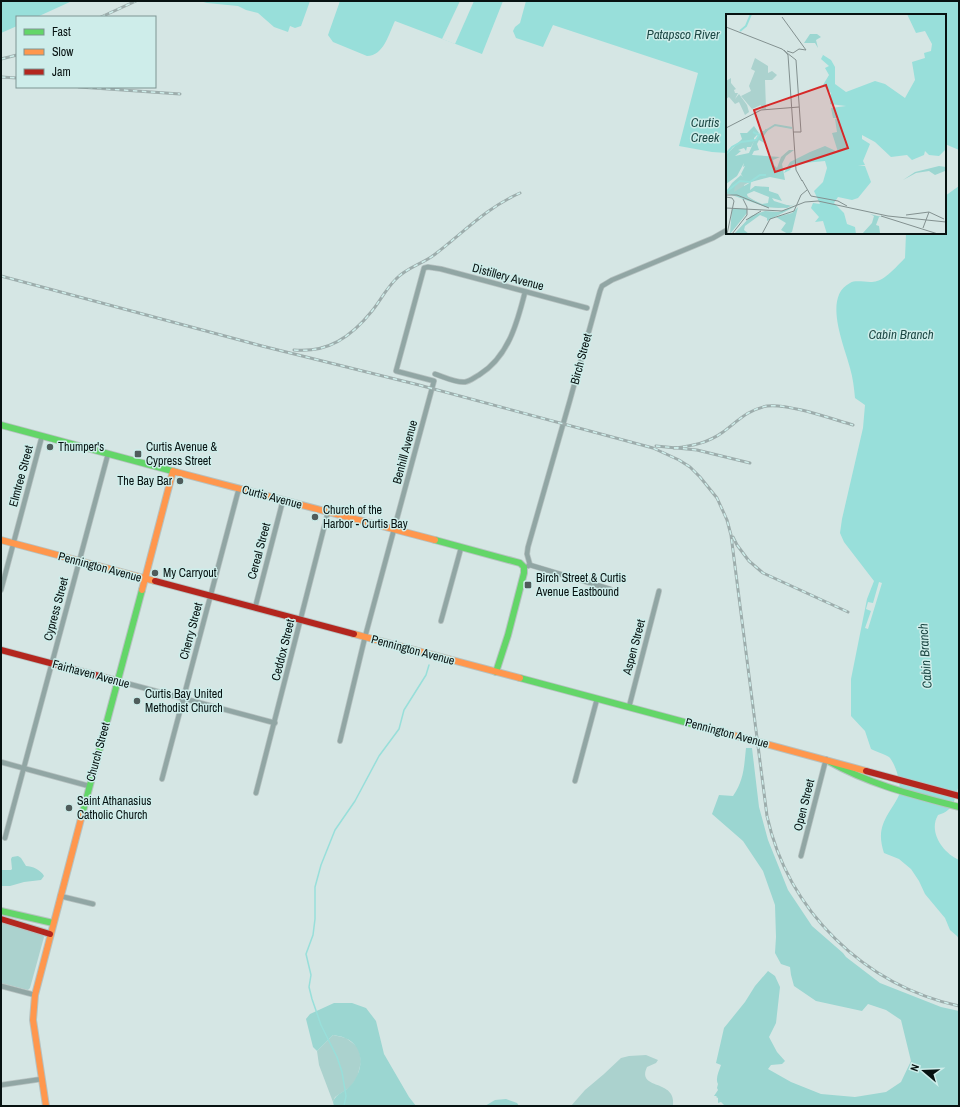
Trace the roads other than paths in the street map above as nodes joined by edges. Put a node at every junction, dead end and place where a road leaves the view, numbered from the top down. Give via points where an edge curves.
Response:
1 (726, 231) edge
2 (424, 268) joint
3 (526, 292) junction
4 (586, 308) dead end
5 (435, 374) dead end
6 (1, 425) edge
7 (42, 436) junction
8 (108, 454) junction
9 (173, 471) junction
10 (239, 488) junction
11 (283, 500) junction
12 (328, 512) junction
13 (394, 530) junction
14 (1, 540) edge
15 (14, 544) junction
16 (461, 548) junction
17 (79, 561) junction
18 (527, 566) junction
19 (145, 579) junction
20 (610, 589) dead end
21 (1, 590) edge
22 (659, 591) dead end
23 (211, 596) junction
24 (255, 608) junction
25 (300, 620) junction
26 (441, 620) dead end
27 (365, 637) junction
28 (1, 650) edge
29 (417, 651) junction
30 (502, 655) junction
31 (52, 663) junction
32 (496, 672) junction
33 (118, 681) junction
34 (184, 698) junction
35 (597, 699) junction
36 (628, 707) junction
37 (275, 723) junction
38 (340, 741) dead end
39 (826, 759) junction
40 (1, 762) edge
41 (24, 769) junction
42 (162, 779) dead end
43 (575, 781) dead end
44 (90, 786) junction
45 (256, 792) dead end
46 (959, 796) edge
47 (958, 806) edge
48 (5, 838) dead end
49 (801, 856) dead end
50 (60, 896) junction
51 (93, 904) dead end
52 (1, 911) edge
53 (1, 919) edge
54 (53, 923) junction
55 (50, 934) junction
56 (1, 986) edge
57 (35, 995) junction
58 (42, 1079) junction
59 (1, 1085) edge
60 (46, 1106) edge

1 - 18 street, Birch Street via 602,286 528,547
2 - 3 street, Distillery Avenue via 441,269
2 - 13 street, Benhill Avenue via 396,371 434,381
3 - 4 street, Distillery Avenue
3 - 5 street via 511,337 496,360 484,372 465,382
6 - 7 main road, Curtis Avenue
7 - 8 main road, Curtis Avenue
7 - 15 street, Elmtree Street
8 - 9 main road, Curtis Avenue
8 - 17 street, Cypress Street
9 - 10 main road, Curtis Avenue
9 - 19 main road, Church Street
10 - 11 main road, Curtis Avenue
10 - 23 street, Cherry Street
11 - 12 main road, Curtis Avenue
11 - 24 street, Cereal Street
12 - 13 main road, Curtis Avenue
12 - 25 street, Ceddox Street
13 - 16 main road, Curtis Avenue
13 - 27 street, Benhill Avenue
14 - 15 main road, Pennington Avenue
15 - 17 main road, Pennington Avenue
15 - 21 street, Elmtree Street
16 - 18 main road, Curtis Avenue
16 - 26 street
17 - 19 main road, Pennington Avenue
17 - 31 street, Cypress Street
18 - 20 street, Curtis Avenue
18 - 30 main road, Birch Street
19 - 23 main road, Pennington Avenue
19 - 33 main road, Church Street
22 - 36 street, Aspen Street
23 - 24 main road, Pennington Avenue
23 - 34 street, Cherry Street
24 - 25 main road, Pennington Avenue
25 - 27 main road, Pennington Avenue
25 - 37 street, Ceddox Street
27 - 29 main road, Pennington Avenue
27 - 38 street, Benhill Avenue
28 - 31 main road, Fairhaven Avenue
29 - 30 main road via 493,667
29 - 32 main road, Pennington Avenue
30 - 32 main road, Birch Street
31 - 33 main road, Fairhaven Avenue
31 - 41 street, Cypress Street
32 - 35 main road, Pennington Avenue
33 - 34 street, Fairhaven Avenue
33 - 44 main road, Church Street
34 - 37 street, Fairhaven Avenue
34 - 42 street, Cherry Street
35 - 36 main road, Pennington Avenue
35 - 43 street
36 - 39 main road, Pennington Avenue
37 - 45 street, Ceddox Street
39 - 46 main road, Pennington Avenue
39 - 47 main road, Pennington Avenue via 858,777
39 - 49 street, Open Street
40 - 41 street
41 - 44 street
41 - 48 street, Cypress Street
44 - 50 main road, Church Street
50 - 51 street
50 - 54 main road, Church Street
52 - 54 main road
53 - 55 main road
54 - 55 main road, Church Street
55 - 57 main road, Church Street
56 - 57 street
57 - 58 main road, Church Street via 33,1020
58 - 59 street
58 - 60 main road, Church Street

